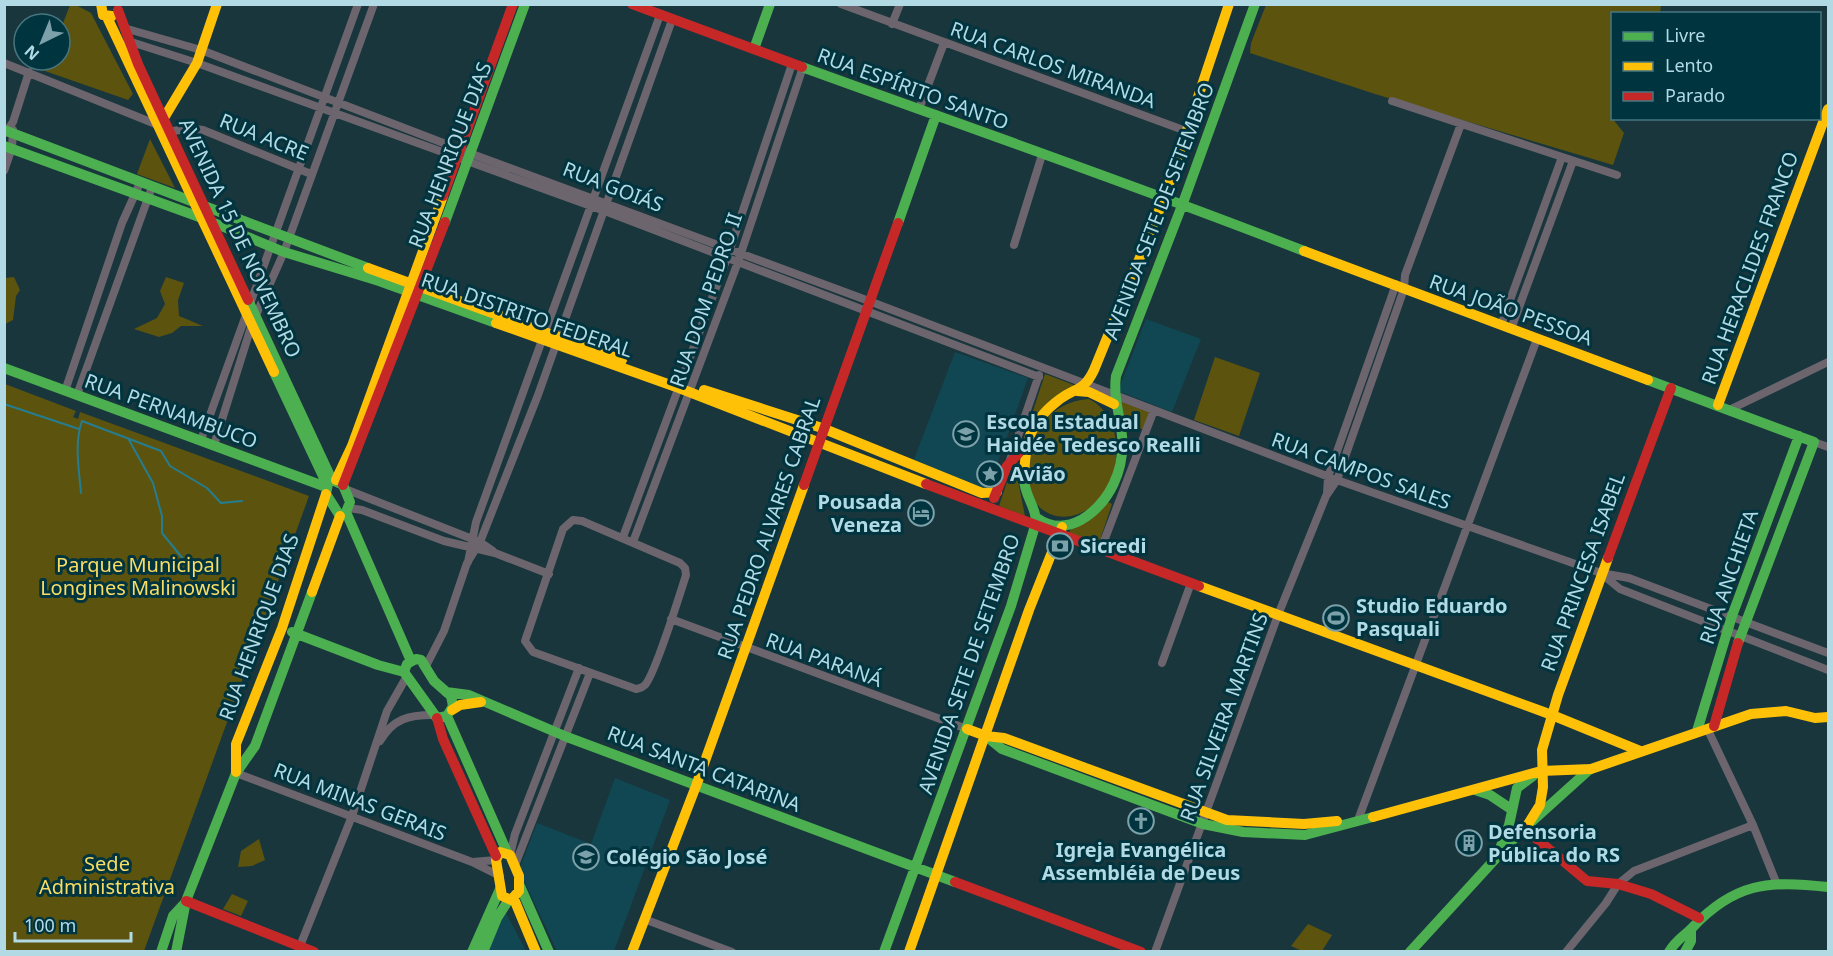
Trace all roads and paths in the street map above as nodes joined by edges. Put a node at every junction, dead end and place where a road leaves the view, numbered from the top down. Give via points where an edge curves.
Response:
1 (217, 4) edge
2 (374, 4) edge
3 (513, 4) edge
4 (525, 4) edge
5 (770, 4) edge
6 (841, 4) edge
7 (872, 4) edge
8 (900, 4) edge
9 (1229, 4) edge
10 (1255, 4) edge
11 (99, 5) edge
12 (632, 5) edge
13 (117, 6) edge
14 (357, 7) edge
15 (660, 15) junction
16 (868, 15) junction
17 (370, 16) junction
18 (107, 17) junction
19 (672, 20) junction
20 (892, 24) junction
21 (124, 28) junction
22 (128, 41) junction
23 (944, 43) junction
24 (754, 49) junction
25 (201, 50) junction
26 (494, 56) junction
27 (505, 60) junction
28 (197, 63) junction
29 (798, 65) junction
30 (29, 72) joint
31 (256, 72) junction
32 (252, 83) junction
33 (326, 99) junction
34 (337, 102) junction
35 (1392, 102) dead end
36 (322, 109) junction
37 (919, 110) junction
38 (1828, 110) edge
39 (333, 113) junction
40 (936, 115) junction
41 (161, 122) junction
42 (1461, 124) junction
43 (399, 126) junction
44 (8, 130) edge
45 (1186, 131) junction
46 (170, 132) junction
47 (396, 135) junction
48 (1207, 139) junction
49 (8, 147) edge
50 (457, 154) junction
51 (1042, 156) junction
52 (71, 157) junction
53 (1562, 157) junction
54 (470, 159) junction
55 (1574, 161) junction
56 (297, 170) junction
57 (4, 171) edge
58 (67, 171) junction
59 (311, 174) junction
60 (1617, 175) dead end
61 (532, 176) junction
62 (529, 185) junction
63 (152, 187) junction
64 (137, 188) junction
65 (1165, 196) junction
66 (595, 198) junction
67 (149, 199) junction
68 (606, 202) junction
69 (198, 203) junction
70 (1183, 203) junction
71 (592, 207) junction
72 (602, 210) junction
73 (207, 220) junction
74 (438, 221) junction
75 (658, 227) junction
76 (275, 232) junction
77 (289, 237) junction
78 (1014, 245) dead end
79 (271, 247) junction
80 (730, 250) junction
81 (284, 252) junction
82 (727, 258) junction
83 (740, 258) junction
84 (99, 287) junction
85 (1399, 288) junction
86 (414, 289) junction
87 (114, 292) junction
88 (867, 305) junction
89 (251, 313) junction
90 (1506, 327) junction
91 (546, 330) junction
92 (957, 335) junction
93 (1536, 339) junction
94 (556, 340) junction
95 (542, 341) junction
96 (954, 344) junction
97 (1828, 362) edge
98 (4, 368) edge
99 (1042, 368) junction
100 (1039, 377) junction
101 (680, 385) junction
102 (220, 387) junction
103 (1082, 388) junction
104 (1671, 388) junction
105 (692, 390) junction
106 (64, 391) junction
107 (233, 391) junction
108 (77, 395) junction
109 (1113, 399) junction
110 (1354, 401) junction
111 (1364, 404) junction
112 (1723, 408) junction
113 (1028, 409) junction
114 (1154, 410) junction
115 (822, 428) junction
116 (1799, 436) junction
117 (201, 440) junction
118 (818, 440) junction
119 (1027, 441) junction
120 (1814, 442) junction
121 (214, 445) junction
122 (1828, 447) edge
123 (1138, 454) junction
124 (1007, 466) junction
125 (1120, 469) junction
126 (1328, 477) junction
127 (1337, 480) junction
128 (334, 486) junction
129 (1112, 487) junction
130 (993, 493) junction
131 (1326, 495) junction
132 (991, 506) junction
133 (1117, 508) junction
134 (345, 512) junction
135 (1036, 522) junction
136 (1466, 527) junction
137 (1764, 528) junction
138 (1059, 530) junction
139 (1779, 533) junction
140 (623, 537) junction
141 (633, 542) junction
142 (474, 545) junction
143 (1101, 549) junction
144 (1601, 573) junction
145 (549, 574) junction
146 (1191, 583) junction
147 (1670, 595) junction
148 (1011, 606) junction
149 (1666, 607) junction
150 (1029, 610) junction
151 (1278, 615) junction
152 (1732, 616) junction
153 (671, 619) junction
154 (1745, 621) junction
155 (282, 628) junction
156 (1728, 629) junction
157 (296, 634) junction
158 (1741, 634) junction
159 (746, 649) junction
160 (1828, 653) edge
161 (411, 661) junction
162 (1162, 663) dead end
163 (1417, 665) junction
164 (426, 666) junction
165 (579, 668) junction
166 (1828, 669) edge
167 (590, 673) junction
168 (406, 674) junction
169 (446, 692) junction
170 (481, 702) junction
171 (442, 715) junction
172 (1552, 715) junction
173 (1828, 717) edge
174 (1815, 718) junction
175 (1828, 724) edge
176 (1706, 728) junction
177 (967, 729) junction
178 (554, 731) junction
179 (986, 736) junction
180 (567, 737) junction
181 (376, 748) junction
182 (1640, 751) junction
183 (463, 752) junction
184 (451, 757) junction
185 (542, 765) junction
186 (554, 769) junction
187 (1591, 769) junction
188 (1541, 771) junction
189 (236, 773) junction
190 (696, 786) junction
191 (1475, 789) junction
192 (1511, 809) junction
193 (352, 816) junction
194 (1205, 819) junction
195 (1358, 820) junction
196 (1753, 825) junction
197 (1525, 829) junction
198 (1498, 855) junction
199 (511, 857) junction
200 (496, 858) junction
201 (472, 862) junction
202 (915, 868) junction
203 (500, 876) junction
204 (935, 876) junction
205 (1776, 882) junction
206 (1618, 884) junction
207 (1827, 885) edge
208 (520, 886) junction
209 (500, 889) junction
210 (511, 900) junction
211 (186, 902) junction
212 (1699, 918) junction
213 (644, 919) junction
214 (1691, 929) junction
215 (300, 946) junction
216 (161, 951) edge
217 (176, 951) edge
218 (314, 951) edge
219 (472, 951) edge
220 (483, 951) edge
221 (536, 951) edge
222 (549, 951) edge
223 (632, 951) edge
224 (732, 951) edge
225 (884, 951) edge
226 (909, 951) edge
227 (1140, 951) edge
228 (1155, 951) edge
229 (1410, 951) edge
230 (1566, 951) edge
231 (1670, 951) edge
232 (1685, 951) edge

1 - 25 street
2 - 17 street
3 - 26 street, RUA HENRIQUE DIAS
4 - 27 street, RUA HENRIQUE DIAS
5 - 24 street
6 - 16 street, RUA CARLOS MIRANDA
7 - 16 street
8 - 20 street
9 - 45 street, AVENIDA SETE DE SETEMBRO
10 - 48 street, AVENIDA SETE DE SETEMBRO
11 - 18 street, AVENIDA 15 DE NOVEMBRO
12 - 15 street, RUA ESPÍRITO SANTO
13 - 18 street, AVENIDA 15 DE NOVEMBRO via 116,14
13 - 21 street, AVENIDA 15 DE NOVEMBRO
14 - 17 street
14 - 33 street
15 - 19 street, RUA ESPÍRITO SANTO
15 - 66 street
16 - 20 street, RUA CARLOS MIRANDA
17 - 34 street
18 - 41 street, AVENIDA 15 DE NOVEMBRO
19 - 24 street, RUA ESPÍRITO SANTO
19 - 68 street
20 - 23 street, RUA CARLOS MIRANDA
21 - 22 street, AVENIDA 15 DE NOVEMBRO
21 - 25 street, RUA GOIÁS
22 - 28 street, RUA GOIÁS
22 - 41 street, AVENIDA 15 DE NOVEMBRO
23 - 37 street
23 - 45 street, RUA CARLOS MIRANDA
24 - 29 street, RUA ESPÍRITO SANTO
25 - 28 street
25 - 31 street, RUA GOIÁS
26 - 27 street
26 - 50 street, RUA HENRIQUE DIAS
27 - 54 street, RUA HENRIQUE DIAS
28 - 32 street, RUA GOIÁS
28 - 41 street
29 - 37 street, RUA ESPÍRITO SANTO
29 - 80 street, RUA DOM PEDRO II
29 - 83 street, RUA DOM PEDRO II
30 - 41 street
30 - 44 street
31 - 32 street
31 - 33 street, RUA GOIÁS
32 - 36 street, RUA GOIÁS
33 - 34 street, RUA GOIÁS
33 - 36 street
34 - 39 street
34 - 43 street, RUA GOIÁS
35 - 42 street
36 - 39 street, RUA GOIÁS
36 - 56 street
37 - 40 street, RUA ESPÍRITO SANTO
38 - 112 street, RUA HERACLIDES FRANCO
39 - 47 street, RUA GOIÁS
39 - 59 street
40 - 51 street, RUA ESPÍRITO SANTO
40 - 88 street, RUA PEDRO ALVARES CABRAL
41 - 46 street, AVENIDA 15 DE NOVEMBRO
41 - 69 street, AVENIDA 15 DE NOVEMBRO
42 - 53 street
42 - 85 street, RUA SILVEIRA MARTINS
43 - 47 street
43 - 50 street, RUA GOIÁS
44 - 49 street
44 - 52 street, RUA DISTRITO FEDERAL
45 - 48 street
45 - 65 street, AVENIDA SETE DE SETEMBRO
46 - 56 street, RUA ACRE via 203,130
46 - 69 street, AVENIDA 15 DE NOVEMBRO
47 - 50 street, RUA GOIÁS
48 - 70 street, AVENIDA SETE DE SETEMBRO
49 - 57 street
49 - 58 street, RUA DISTRITO FEDERAL
50 - 54 street, RUA GOIÁS
50 - 74 street, RUA HENRIQUE DIAS
51 - 65 street, RUA ESPÍRITO SANTO
51 - 78 street
52 - 58 street
52 - 64 street, RUA DISTRITO FEDERAL
53 - 55 street
53 - 90 street
54 - 61 street, RUA GOIÁS
54 - 62 street, RUA GOIÁS
54 - 74 street, RUA HENRIQUE DIAS
55 - 60 street
55 - 90 street
56 - 59 street, RUA ACRE
56 - 76 street
58 - 64 street, RUA DISTRITO FEDERAL
59 - 77 street
61 - 62 street
61 - 66 street, RUA GOIÁS
62 - 71 street, RUA GOIÁS
63 - 64 street, RUA DISTRITO FEDERAL
63 - 67 street
63 - 69 street, RUA DISTRITO FEDERAL
64 - 67 street, RUA DISTRITO FEDERAL
64 - 84 street
65 - 70 street, RUA ESPÍRITO SANTO
65 - 103 street, AVENIDA SETE DE SETEMBRO
66 - 68 street, RUA GOIÁS
66 - 71 street
67 - 73 street, RUA DISTRITO FEDERAL
67 - 87 street
68 - 72 street
68 - 75 street, RUA GOIÁS
69 - 73 street, AVENIDA 15 DE NOVEMBRO
69 - 76 street, RUA DISTRITO FEDERAL
70 - 85 street, RUA JOÃO PESSOA
70 - 109 street, AVENIDA SETE DE SETEMBRO via 1116,376
71 - 72 street, RUA GOIÁS
71 - 91 street
72 - 75 street, RUA GOIÁS
72 - 94 street
73 - 79 street, RUA DISTRITO FEDERAL
73 - 89 street, AVENIDA 15 DE NOVEMBRO
74 - 86 street, RUA HENRIQUE DIAS
75 - 80 street, RUA GOIÁS
75 - 82 street, RUA GOIÁS
76 - 77 street, RUA DISTRITO FEDERAL
76 - 79 street
77 - 81 street
77 - 86 street, RUA DISTRITO FEDERAL
79 - 81 street, RUA DISTRITO FEDERAL
79 - 89 street
80 - 82 street, RUA DOM PEDRO II
80 - 83 street, RUA GOIÁS
81 - 86 street, RUA DISTRITO FEDERAL
81 - 89 street
82 - 83 street, RUA GOIÁS
82 - 101 street, RUA DOM PEDRO II
83 - 88 street, RUA GOIÁS
83 - 105 street, RUA DOM PEDRO II
84 - 87 street
84 - 106 street
85 - 90 street, RUA JOÃO PESSOA
85 - 110 street, RUA SILVEIRA MARTINS
85 - 111 street, RUA SILVEIRA MARTINS
86 - 91 street, RUA DISTRITO FEDERAL
86 - 95 street, RUA DISTRITO FEDERAL
86 - 128 street, RUA HENRIQUE DIAS via 359,449
87 - 108 street
88 - 92 street, RUA GOIÁS
88 - 96 street, RUA GOIÁS
88 - 115 street, RUA PEDRO ALVARES CABRAL
89 - 102 street
89 - 107 street
89 - 128 street, AVENIDA 15 DE NOVEMBRO
90 - 93 street, RUA JOÃO PESSOA
91 - 94 street, RUA DISTRITO FEDERAL
91 - 95 street
92 - 96 street
92 - 99 street, RUA GOIÁS
93 - 104 street, RUA JOÃO PESSOA
93 - 136 street
94 - 95 street, RUA DISTRITO FEDERAL
94 - 101 street, RUA DISTRITO FEDERAL
94 - 142 street via 538,395
95 - 142 street
96 - 100 street, RUA GOIÁS
97 - 112 street
98 - 106 street, RUA PERNAMBUCO
99 - 100 street
99 - 103 street, RUA GOIÁS
100 - 113 street
101 - 105 street, RUA DISTRITO FEDERAL
101 - 140 street, RUA DOM PEDRO II
102 - 107 street
102 - 117 street
103 - 109 street
103 - 119 street via 1045,412
104 - 112 street, RUA JOÃO PESSOA
104 - 144 street, RUA PRINCESA ISABEL
105 - 115 street, RUA DISTRITO FEDERAL
105 - 118 street, RUA DISTRITO FEDERAL
105 - 141 street, RUA DOM PEDRO II
106 - 108 street, RUA PERNAMBUCO
107 - 121 street
108 - 117 street, RUA PERNAMBUCO
109 - 114 street, RUA CAMPOS SALES
109 - 125 street via 1122,435
110 - 111 street
110 - 126 street, RUA SILVEIRA MARTINS
111 - 127 street, RUA SILVEIRA MARTINS
112 - 116 street, RUA JOÃO PESSOA
113 - 119 street
113 - 124 street
114 - 123 street
114 - 126 street, RUA CAMPOS SALES
115 - 118 street, RUA PEDRO ALVARES CABRAL
115 - 130 street, RUA DISTRITO FEDERAL
116 - 120 street, RUA JOÃO PESSOA
116 - 137 street, RUA ANCHIETA
117 - 121 street, RUA PERNAMBUCO
118 - 132 street, RUA DISTRITO FEDERAL
118 - 159 street, RUA PEDRO ALVARES CABRAL
119 - 124 street
119 - 135 street, AVENIDA SETE DE SETEMBRO via 1024,487
120 - 122 street, RUA JOÃO PESSOA
120 - 139 street, RUA ANCHIETA
121 - 128 street, RUA PERNAMBUCO
123 - 125 street
123 - 133 street
124 - 130 street
125 - 129 street
126 - 127 street, RUA CAMPOS SALES
126 - 131 street, RUA SILVEIRA MARTINS
127 - 131 street, RUA SILVEIRA MARTINS
127 - 136 street, RUA CAMPOS SALES
128 - 134 street, AVENIDA 15 DE NOVEMBRO
128 - 134 street, AVENIDA 15 DE NOVEMBRO via 336,513
128 - 142 street, RUA PERNAMBUCO
128 - 155 street, RUA HENRIQUE DIAS
129 - 133 street
129 - 138 street via 1090,516
130 - 132 street
131 - 151 street, RUA SILVEIRA MARTINS
132 - 135 street, RUA DISTRITO FEDERAL
133 - 143 street
134 - 142 street, RUA PERNAMBUCO via 362,510
134 - 157 street, RUA HENRIQUE DIAS
134 - 161 street, AVENIDA 15 DE NOVEMBRO
135 - 138 street
135 - 148 street, AVENIDA SETE DE SETEMBRO
136 - 144 street, RUA CAMPOS SALES
136 - 163 street
137 - 139 street
137 - 152 street, RUA ANCHIETA
138 - 143 street
138 - 150 street, AVENIDA SETE DE SETEMBRO
139 - 154 street, RUA ANCHIETA
140 - 141 street
140 - 145 street via 573,520 563,529
141 - 153 street via 685,568
142 - 145 street, RUA PERNAMBUCO
142 - 164 street via 444,631
143 - 146 street
144 - 147 street, RUA CAMPOS SALES via 1629,578
144 - 149 street, RUA CAMPOS SALES via 1620,590
144 - 172 street, RUA PRINCESA ISABEL
145 - 165 street via 525,641 533,652
146 - 151 street
146 - 162 street
147 - 149 street
147 - 152 street, RUA CAMPOS SALES
148 - 150 street
148 - 177 street, AVENIDA SETE DE SETEMBRO
149 - 156 street, RUA CAMPOS SALES
150 - 179 street, AVENIDA SETE DE SETEMBRO
151 - 163 street
151 - 194 street, RUA SILVEIRA MARTINS
152 - 154 street, RUA CAMPOS SALES
152 - 156 street, RUA ANCHIETA
153 - 159 street, RUA PARANÁ
153 - 167 street via 648,680 640,688
154 - 158 street, RUA ANCHIETA
154 - 160 street, RUA CAMPOS SALES
155 - 157 street
155 - 189 street, RUA HENRIQUE DIAS via 236,744
156 - 158 street, RUA CAMPOS SALES
156 - 176 street, RUA ANCHIETA
157 - 168 street
157 - 189 street, RUA HENRIQUE DIAS via 255,747
158 - 166 street, RUA CAMPOS SALES
158 - 176 street, RUA ANCHIETA
159 - 177 street, RUA PARANÁ
159 - 190 street, RUA PEDRO ALVARES CABRAL
161 - 164 street via 421,660
161 - 168 street
163 - 172 street
163 - 195 street
164 - 169 street
165 - 167 street
165 - 178 street
167 - 180 street
168 - 171 street
168 - 181 street via 387,711
169 - 170 street, RUA SANTA CATARINA via 468,695
169 - 171 street via 452,700
170 - 171 street via 460,705
170 - 178 street, RUA SANTA CATARINA
171 - 181 street via 394,722
171 - 183 street
171 - 184 street
172 - 182 street
172 - 188 street, RUA PRINCESA ISABEL via 1542,750
173 - 174 street
174 - 175 street
174 - 176 street via 1766,711
176 - 182 street
176 - 196 street
177 - 179 street
177 - 202 street, AVENIDA SETE DE SETEMBRO
178 - 180 street, RUA SANTA CATARINA
178 - 185 street
179 - 194 street via 1004,738
179 - 204 street, AVENIDA SETE DE SETEMBRO
180 - 186 street
180 - 190 street, RUA SANTA CATARINA
181 - 193 street
182 - 187 street
183 - 184 street
183 - 199 street
184 - 200 street
185 - 186 street
185 - 199 street via 515,834
186 - 199 street
187 - 188 street
187 - 197 street
188 - 191 street
188 - 192 street via 1517,788
188 - 197 street, RUA PRINCESA ISABEL via 1540,805
189 - 193 street, RUA MINAS GERAIS
189 - 211 street, RUA HENRIQUE DIAS
190 - 202 street, RUA SANTA CATARINA
190 - 213 street, RUA PEDRO ALVARES CABRAL
191 - 192 street
191 - 195 street
192 - 198 street
193 - 201 street, RUA MINAS GERAIS
193 - 215 street
194 - 195 street via 1304,824
194 - 228 street, RUA SILVEIRA MARTINS
196 - 205 street
196 - 206 street via 1634,871
197 - 198 street
197 - 206 street via 1587,881
198 - 229 street
199 - 200 street via 500,852
199 - 208 street
200 - 201 street, RUA MINAS GERAIS
200 - 203 street
201 - 203 street, RUA MINAS GERAIS
202 - 204 street, RUA SANTA CATARINA
202 - 225 street, AVENIDA SETE DE SETEMBRO
203 - 209 street
204 - 226 street, AVENIDA SETE DE SETEMBRO
204 - 227 street, RUA SANTA CATARINA
205 - 207 street
205 - 212 street via 1738,893
206 - 212 street via 1651,894
206 - 230 street
208 - 210 street
208 - 222 street
209 - 210 street via 502,896
209 - 219 street
210 - 220 street via 497,918
210 - 221 street
211 - 215 street
211 - 216 street, RUA HENRIQUE DIAS via 173,916
211 - 217 street, RUA HENRIQUE DIAS
212 - 214 street
213 - 223 street, RUA PEDRO ALVARES CABRAL
213 - 224 street
214 - 231 street via 1680,934
214 - 232 street via 1691,941
215 - 218 street

